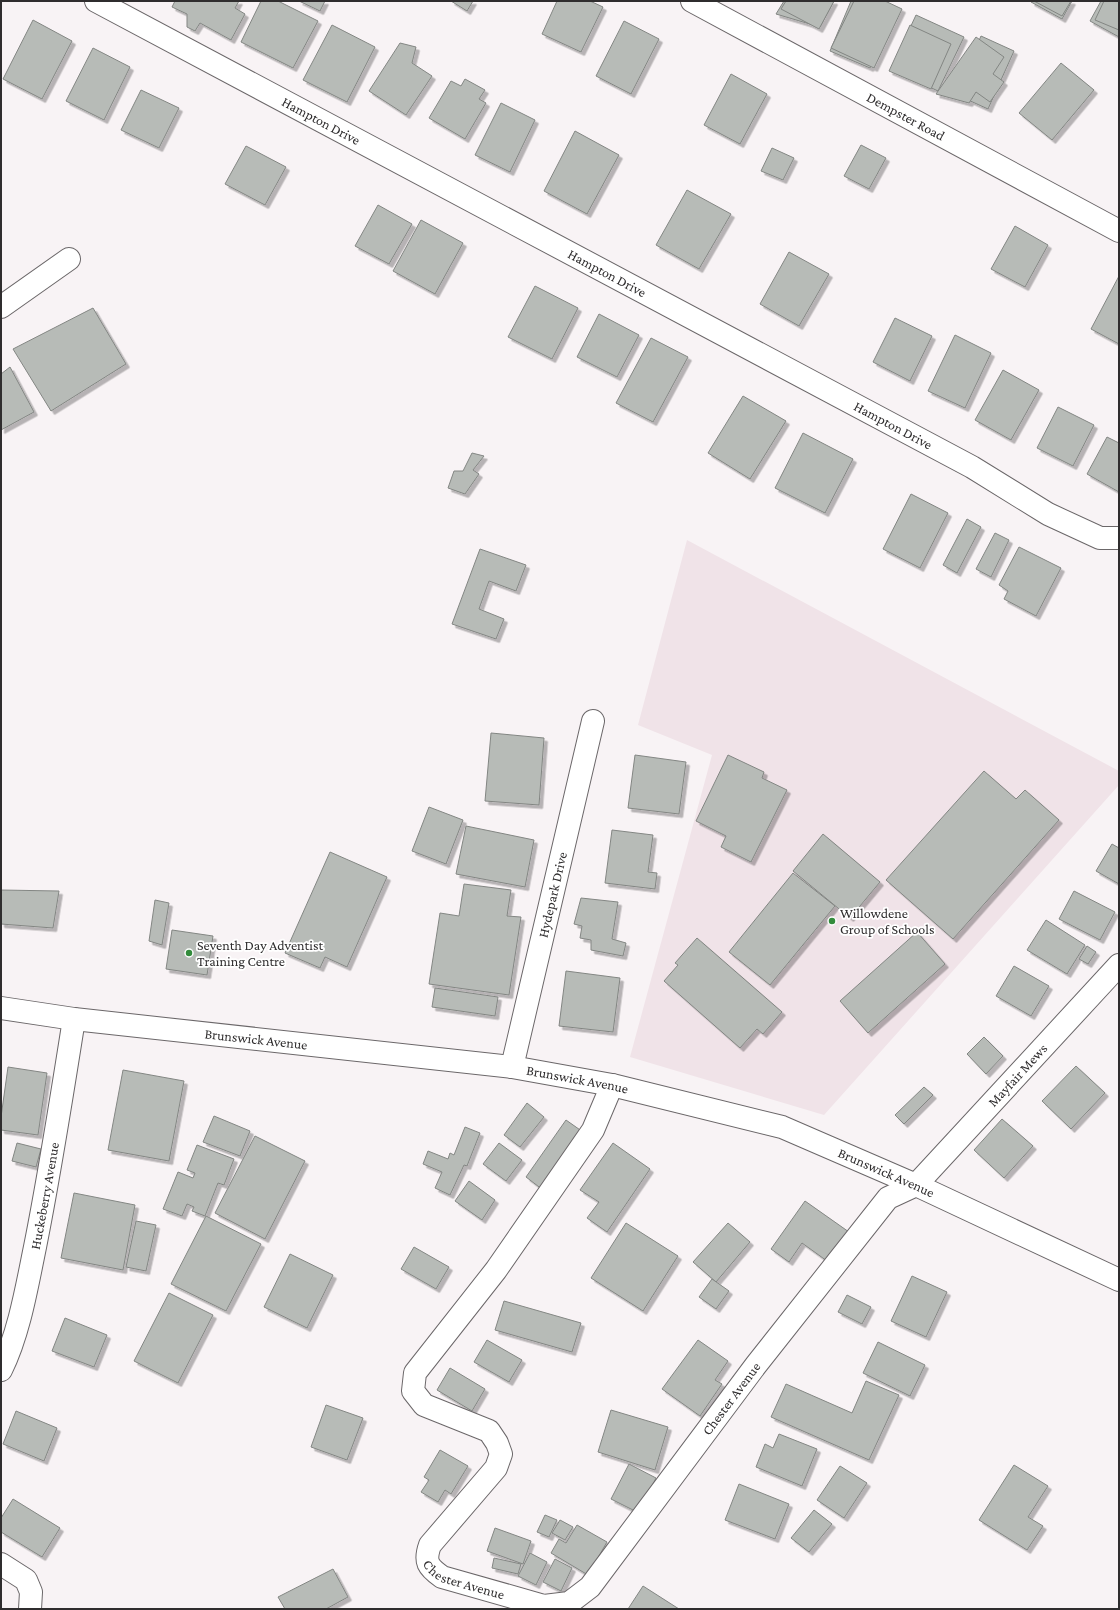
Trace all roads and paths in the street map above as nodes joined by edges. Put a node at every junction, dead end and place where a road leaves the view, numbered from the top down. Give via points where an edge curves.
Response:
1 (96, 1) edge
2 (692, 1) edge
3 (1119, 231) edge
4 (69, 259) dead end
5 (1, 307) edge
6 (1119, 538) edge
7 (593, 721) dead end
8 (1119, 965) edge
9 (1, 1008) edge
10 (74, 1019) junction
11 (512, 1067) junction
12 (612, 1085) junction
13 (916, 1185) junction
14 (1119, 1280) edge
15 (1, 1370) edge
16 (1, 1564) edge
17 (30, 1609) edge

1 - 6 street, Hampton Drive via 972,467 1048,514 1100,538
2 - 3 street, Dempster Road
4 - 5 street
7 - 11 street, Hydepark Drive
8 - 13 street, Mayfair Mews
9 - 10 street, Brunswick Avenue
10 - 11 street, Brunswick Avenue
10 - 15 street, Huckeberry Avenue via 47,1186 29,1275 10,1352
11 - 12 street, Brunswick Avenue
12 - 13 street, Brunswick Avenue via 782,1127
12 - 13 street, Chester Avenue via 592,1130 496,1270 414,1373 413,1391 424,1405 489,1431 501,1454 496,1468 430,1546 426,1556 429,1565 442,1577 544,1606 569,1603 590,1587 756,1365 888,1198
13 - 14 street, Brunswick Avenue
16 - 17 street via 26,1580 31,1592

